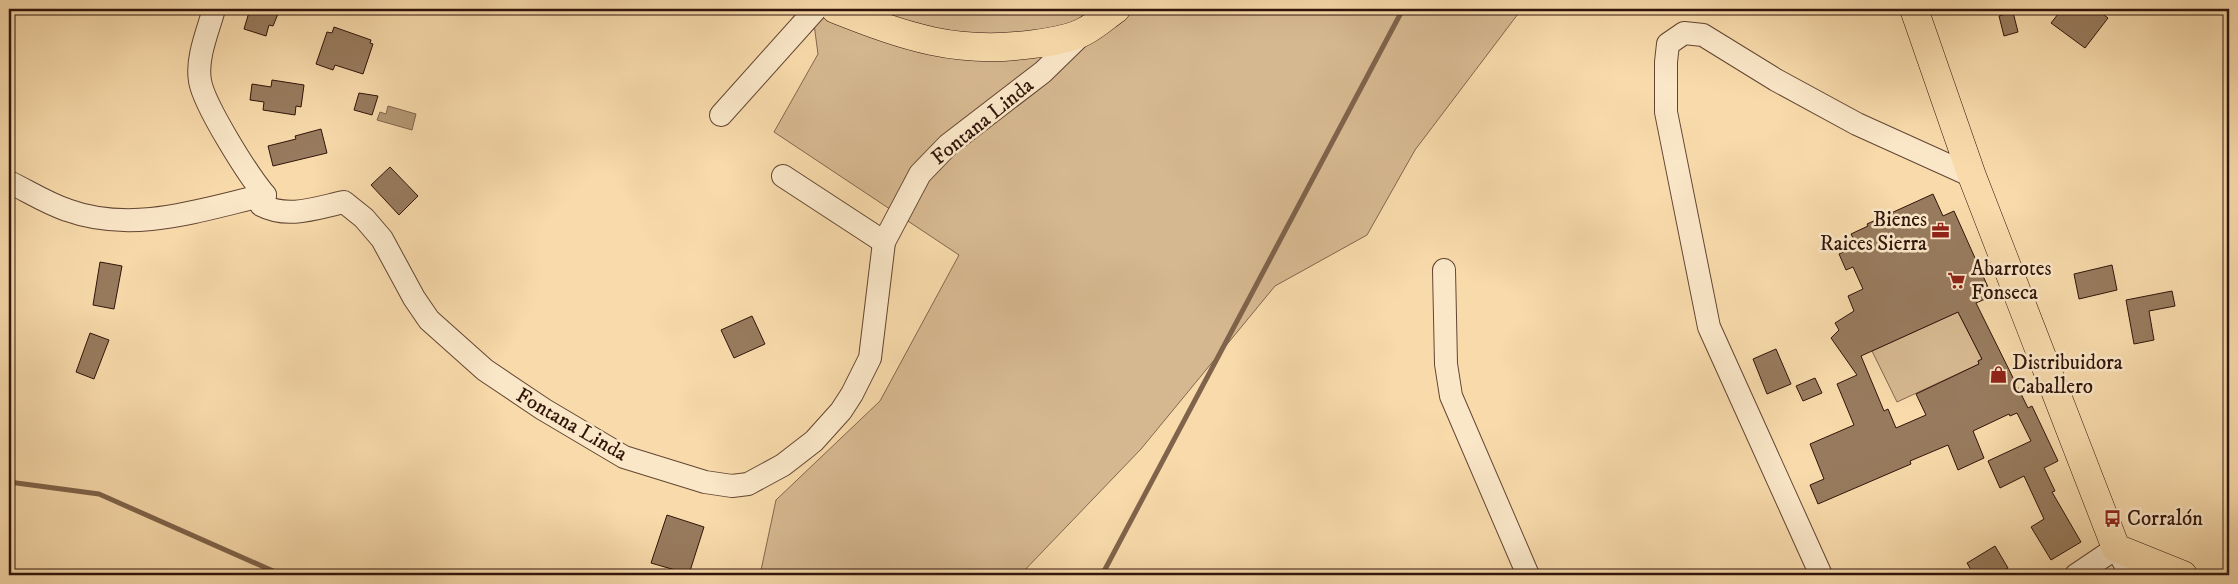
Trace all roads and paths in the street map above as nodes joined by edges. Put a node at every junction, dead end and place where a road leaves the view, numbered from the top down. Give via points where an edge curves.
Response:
1 (214, 9) edge
2 (816, 9) edge
3 (835, 9) edge
4 (1116, 9) edge
5 (1914, 9) edge
6 (1084, 31) junction
7 (722, 115) dead end
8 (783, 176) dead end
9 (1972, 176) junction
10 (9, 182) edge
11 (265, 195) junction
12 (884, 242) junction
13 (1444, 270) dead end
14 (2116, 548) junction
15 (1528, 575) edge
16 (1821, 575) edge
17 (2076, 575) edge
18 (2131, 575) edge
19 (2183, 575) edge

1 - 11 street, Fontana Linda via 203,47 200,81 207,102 252,180
2 - 7 street
3 - 6 main road via 907,36 966,47 1041,43
4 - 6 main road
5 - 9 main road
6 - 12 street, Fontana Linda via 1043,72 948,145 920,174
8 - 12 street
9 - 14 main road
9 - 16 street via 1856,124 1703,35 1684,33 1668,44 1666,112 1709,327
10 - 11 street via 68,211 109,220 150,220
11 - 12 street, Fontana Linda via 261,205 277,212 302,212 344,202 382,239 429,320 486,370 543,409 624,457 705,482 732,486 748,484 766,476 799,454 828,426 852,394 870,358
13 - 15 street via 1446,364 1451,396
14 - 17 street
14 - 18 street
14 - 19 main road

